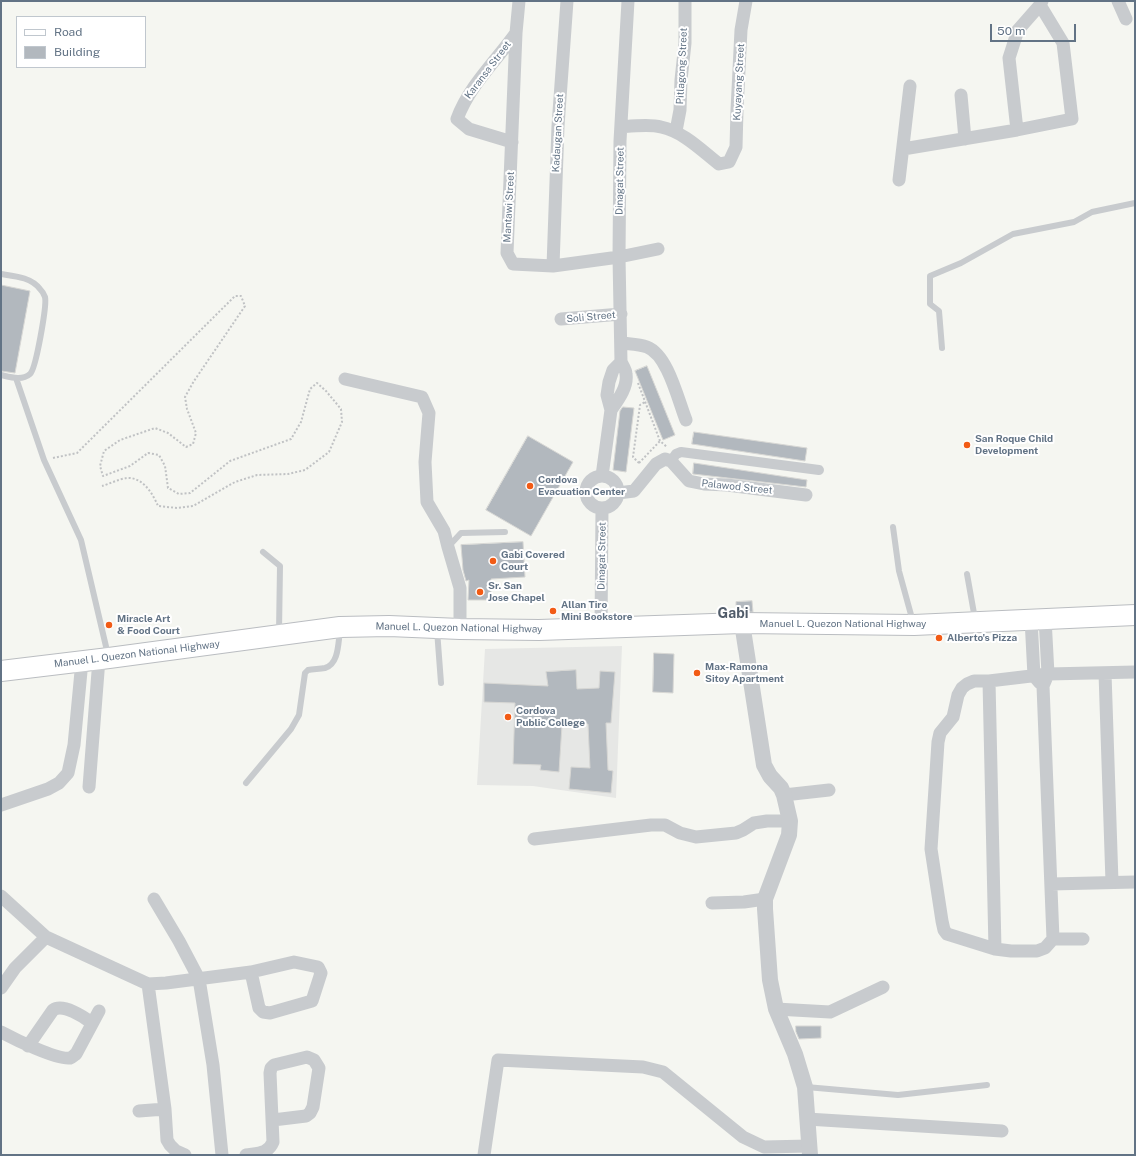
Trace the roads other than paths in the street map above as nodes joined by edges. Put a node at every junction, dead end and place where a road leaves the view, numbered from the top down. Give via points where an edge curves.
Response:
1 (519, 1) edge
2 (567, 1) edge
3 (628, 1) edge
4 (686, 1) edge
5 (746, 1) edge
6 (1118, 1) edge
7 (1041, 3) edge
8 (1126, 19) dead end
9 (516, 33) junction
10 (910, 86) dead end
11 (961, 95) dead end
12 (621, 126) junction
13 (1018, 130) junction
14 (676, 131) junction
15 (965, 139) junction
16 (512, 142) junction
17 (903, 148) junction
18 (899, 180) dead end
19 (1135, 203) edge
20 (658, 249) dead end
21 (619, 257) junction
22 (553, 266) junction
23 (1, 274) edge
24 (621, 314) junction
25 (561, 319) dead end
26 (622, 343) junction
27 (942, 348) dead end
28 (1, 375) edge
29 (16, 378) junction
30 (345, 379) dead end
31 (686, 420) dead end
32 (674, 458) junction
33 (819, 470) dead end
34 (602, 476) junction
35 (618, 493) junction
36 (806, 495) dead end
37 (602, 509) junction
38 (893, 528) dead end
39 (505, 532) dead end
40 (448, 547) junction
41 (263, 552) dead end
42 (967, 574) dead end
43 (1135, 615) edge
44 (1038, 619) junction
45 (975, 622) junction
46 (742, 623) junction
47 (914, 625) junction
48 (340, 627) junction
49 (600, 628) junction
50 (436, 629) junction
51 (460, 629) junction
52 (279, 636) junction
53 (97, 660) junction
54 (1, 671) edge
55 (1105, 672) junction
56 (1135, 672) edge
57 (1042, 679) junction
58 (989, 681) junction
59 (441, 683) dead end
60 (246, 783) dead end
61 (89, 787) dead end
62 (829, 790) dead end
63 (784, 795) junction
64 (1, 805) edge
65 (790, 821) junction
66 (534, 839) dead end
67 (1112, 882) junction
68 (1135, 882) edge
69 (1051, 884) junction
70 (154, 899) dead end
71 (766, 899) junction
72 (3, 903) edge
73 (712, 903) dead end
74 (46, 937) junction
75 (1053, 939) junction
76 (1083, 939) dead end
77 (995, 949) junction
78 (251, 972) junction
79 (199, 979) junction
80 (148, 984) junction
81 (883, 987) dead end
82 (1, 988) edge
83 (776, 1009) junction
84 (99, 1011) dead end
85 (92, 1023) junction
86 (1, 1032) edge
87 (28, 1046) junction
88 (987, 1085) dead end
89 (804, 1087) junction
90 (165, 1109) junction
91 (139, 1111) dead end
92 (807, 1119) junction
93 (273, 1120) junction
94 (1002, 1131) dead end
95 (810, 1150) edge
96 (265, 1154) edge
97 (185, 1155) edge
98 (222, 1155) edge
99 (246, 1155) edge
100 (484, 1155) edge

1 - 9 street, Mantawi Street
2 - 22 street, Kadaugan Street via 558,126
3 - 12 street, Dinagat Street
4 - 14 street, Pitlagong Street via 680,110
5 - 14 street, Kuyayang Street via 741,30 736,147 729,162 719,164
6 - 8 street
7 - 13 street via 1018,30 1009,58
7 - 13 street via 1063,43 1072,119
9 - 16 street, Mantawi Street
9 - 16 street, Karansa Street via 474,87 457,119 468,129
10 - 17 street
11 - 15 street
12 - 14 street via 660,126
12 - 21 street, Dinagat Street
13 - 15 street
15 - 17 street
16 - 22 street, Mantawi Street via 507,253 513,264
17 - 18 street
19 - 27 lane via 1092,212 1074,222 1013,234 961,263 930,276 930,304 939,310
20 - 21 street, Mantawi Street
21 - 22 street, Mantawi Street
21 - 24 street, Dinagat Street
23 - 29 lane via 23,278 35,284 45,298 34,370 23,378
24 - 25 street, Soli Street
24 - 26 street, Dinagat Street
26 - 31 street via 646,346 655,352 663,362
26 - 34 street, Dinagat Street via 621,362 613,370 607,395 611,410
28 - 29 lane
29 - 53 lane via 44,460 80,540
30 - 40 street via 422,397 429,413 425,462 427,502 444,531
32 - 33 street via 681,452
32 - 35 street via 656,464 634,491
32 - 36 street, Palawod Street via 689,481
34 - 35 street via 615,482
34 - 37 street via 589,483 586,493 590,504
35 - 37 street via 614,503
37 - 49 street, Dinagat Street
38 - 47 lane via 899,571
39 - 40 lane via 461,533
40 - 51 street via 460,588
41 - 52 lane via 280,566
42 - 45 lane
43 - 44 main road, Manuel L. Quezon National Highway
44 - 45 main road, Manuel L. Quezon National Highway
44 - 57 street
45 - 47 main road, Manuel L. Quezon National Highway
46 - 47 main road, Manuel L. Quezon National Highway
46 - 49 main road, Manuel L. Quezon National Highway
46 - 63 street via 764,765
48 - 50 main road, Manuel L. Quezon National Highway via 389,626
48 - 52 main road, Manuel L. Quezon National Highway
48 - 60 lane via 336,658 325,668 308,670 305,673 299,715 291,729
49 - 51 main road, Manuel L. Quezon National Highway
50 - 51 main road, Manuel L. Quezon National Highway
50 - 59 lane
52 - 53 main road, Manuel L. Quezon National Highway
53 - 54 main road, Manuel L. Quezon National Highway
53 - 61 street
53 - 64 street via 68,772 59,783 48,789
55 - 56 street
55 - 57 street
55 - 67 street
57 - 58 street
57 - 69 street
58 - 77 street
58 - 77 street via 974,681 962,688 953,717 940,733 931,849 944,930 953,937
62 - 63 street
63 - 65 street
65 - 66 street via 754,823 736,833 696,837 665,825 651,825
65 - 71 street via 788,835
67 - 68 street
67 - 69 street
69 - 75 street
70 - 79 street
71 - 73 street
71 - 83 street via 770,980
72 - 74 street
74 - 80 street
74 - 82 street via 15,968
75 - 76 street
75 - 77 street via 1045,948 1037,951
78 - 78 street via 294,962 318,967 321,973 312,1001 270,1013 259,1008
78 - 79 street
79 - 80 street
79 - 98 street via 214,1064
80 - 90 street
81 - 83 street via 830,1012
83 - 89 street via 795,1054
84 - 85 street
85 - 87 street via 73,1057 62,1057
85 - 87 street via 83,1016 60,1007 56,1008
86 - 87 street
88 - 89 lane via 898,1095
89 - 92 street
90 - 91 street
90 - 97 street via 167,1140 176,1151
92 - 94 street
92 - 95 street
93 - 93 street via 306,1116 310,1113 319,1068 314,1060 307,1057 271,1068
93 - 96 street via 273,1142
95 - 100 street via 764,1147 743,1137 663,1072 643,1067 498,1060
96 - 99 street

